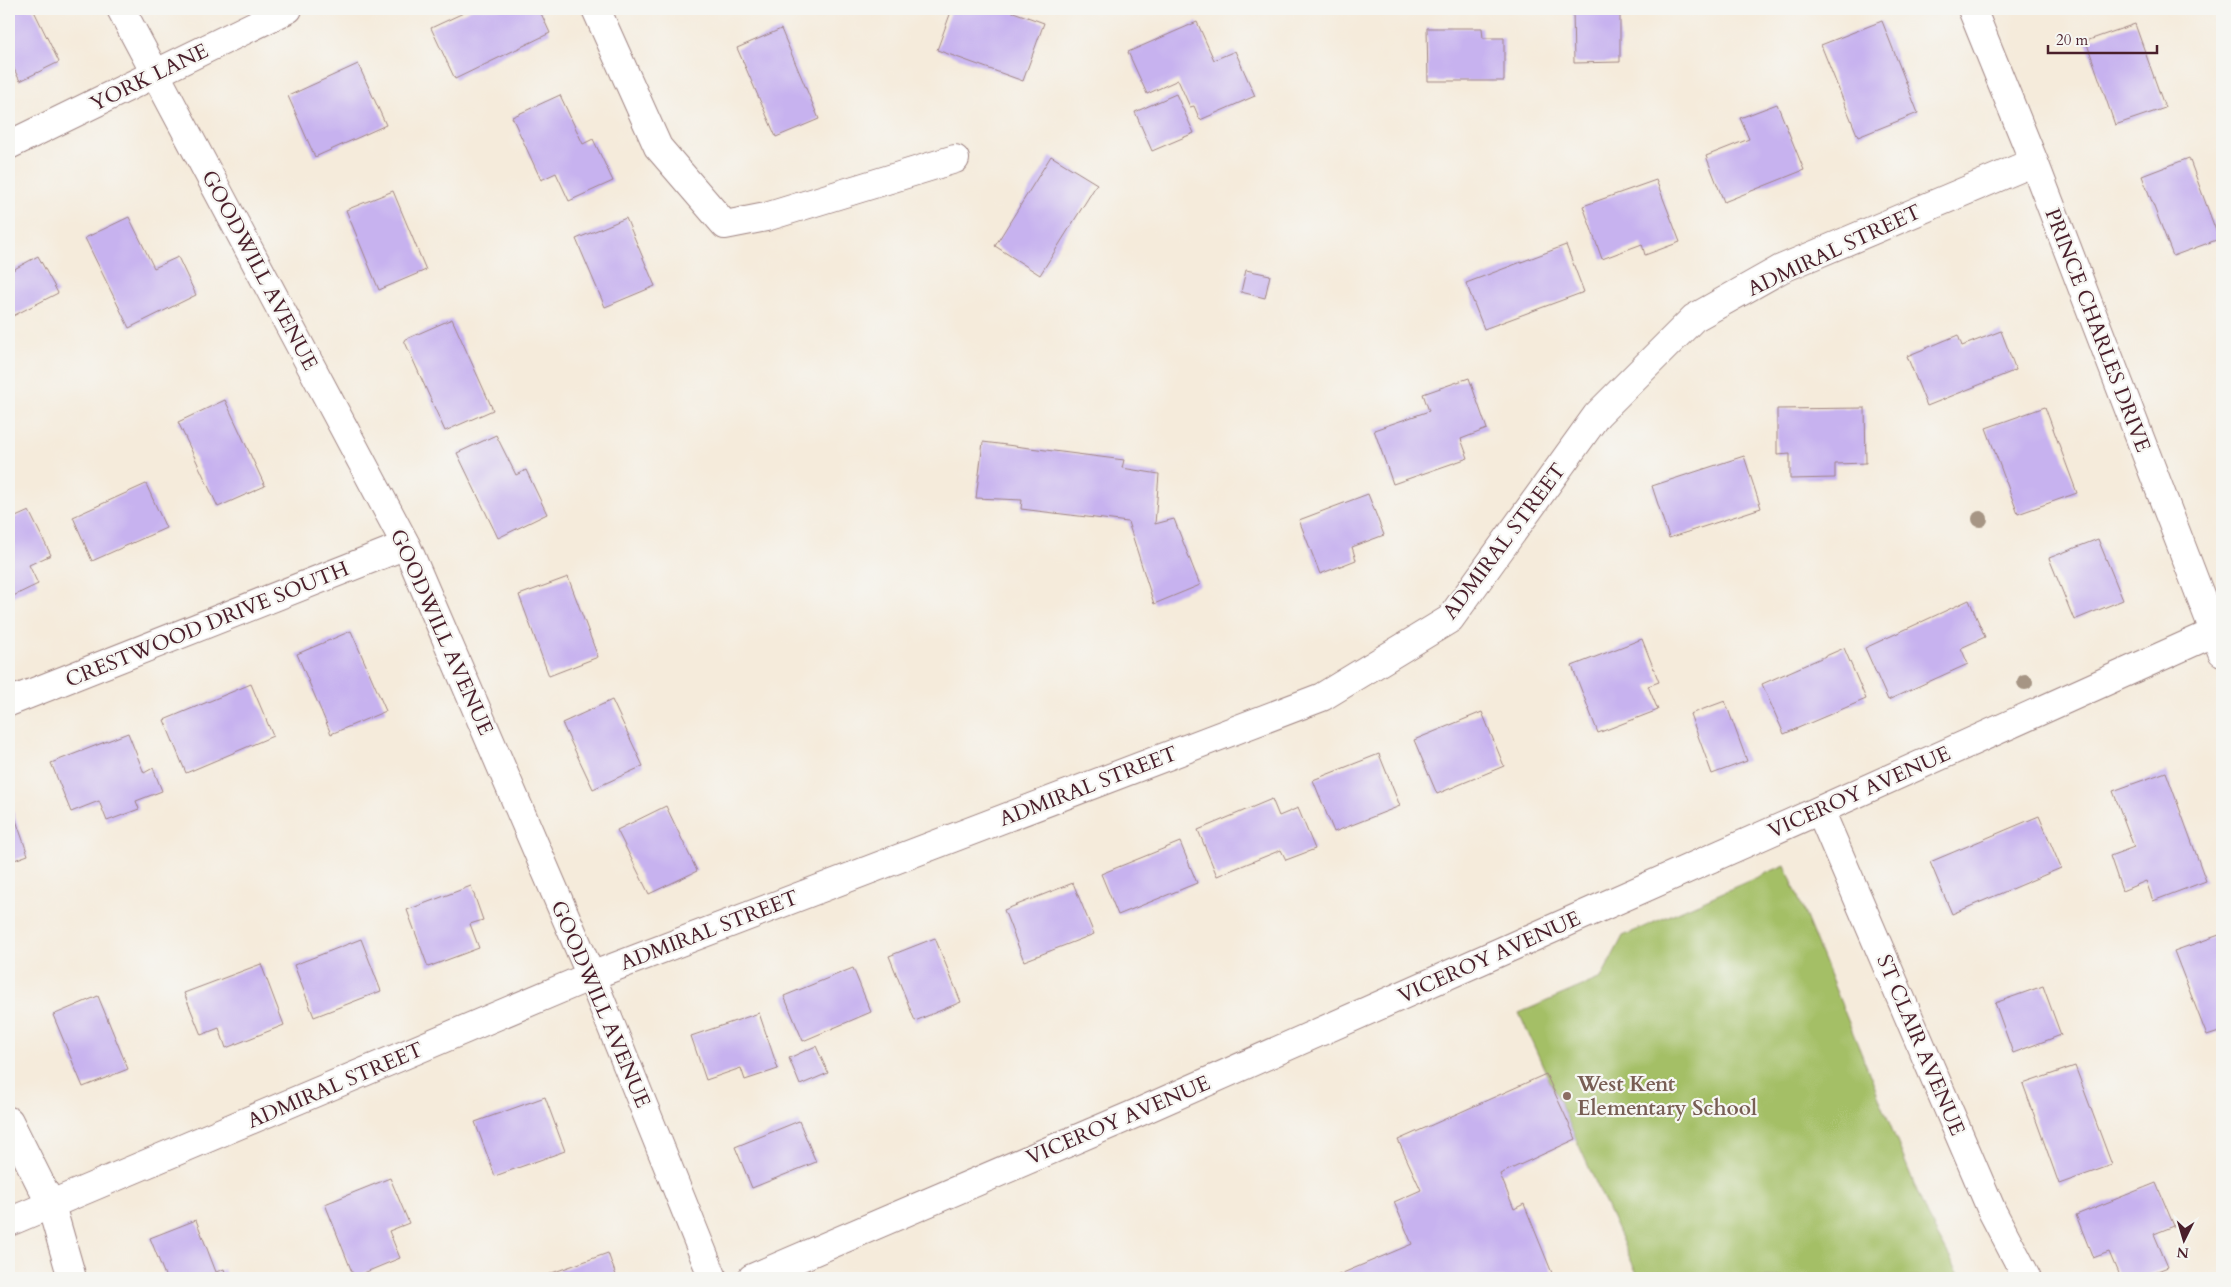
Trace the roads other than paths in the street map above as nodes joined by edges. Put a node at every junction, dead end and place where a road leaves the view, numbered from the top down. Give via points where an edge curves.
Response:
1 (121, 9) edge
2 (288, 9) edge
3 (596, 9) edge
4 (1972, 9) edge
5 (156, 74) junction
6 (9, 145) edge
7 (955, 159) dead end
8 (2034, 162) junction
9 (406, 545) junction
10 (2219, 637) edge
11 (9, 702) edge
12 (1820, 810) junction
13 (591, 976) junction
14 (9, 1121) edge
15 (51, 1205) junction
16 (9, 1222) edge
17 (72, 1278) edge
18 (713, 1278) edge
19 (752, 1278) edge
20 (2027, 1278) edge

1 - 5 street, GOODWILL AVENUE
2 - 5 street, YORK LANE
3 - 7 street via 658,147 725,224 766,217
4 - 8 street, PRINCE CHARLES DRIVE
5 - 6 street, YORK LANE
5 - 9 street, GOODWILL AVENUE
8 - 10 street, PRINCE CHARLES DRIVE
8 - 13 street, ADMIRAL STREET via 1781,269 1694,318 1597,415 1450,620 1322,697
9 - 11 street, CRESTWOOD DRIVE SOUTH
9 - 13 street, GOODWILL AVENUE
10 - 12 street, VICEROY AVENUE
12 - 19 street, VICEROY AVENUE via 1137,1114
12 - 20 street, ST CLAIR AVENUE via 1992,1211
13 - 15 street, ADMIRAL STREET
13 - 18 street, GOODWILL AVENUE
14 - 15 street
15 - 16 street, ADMIRAL STREET
15 - 17 street

